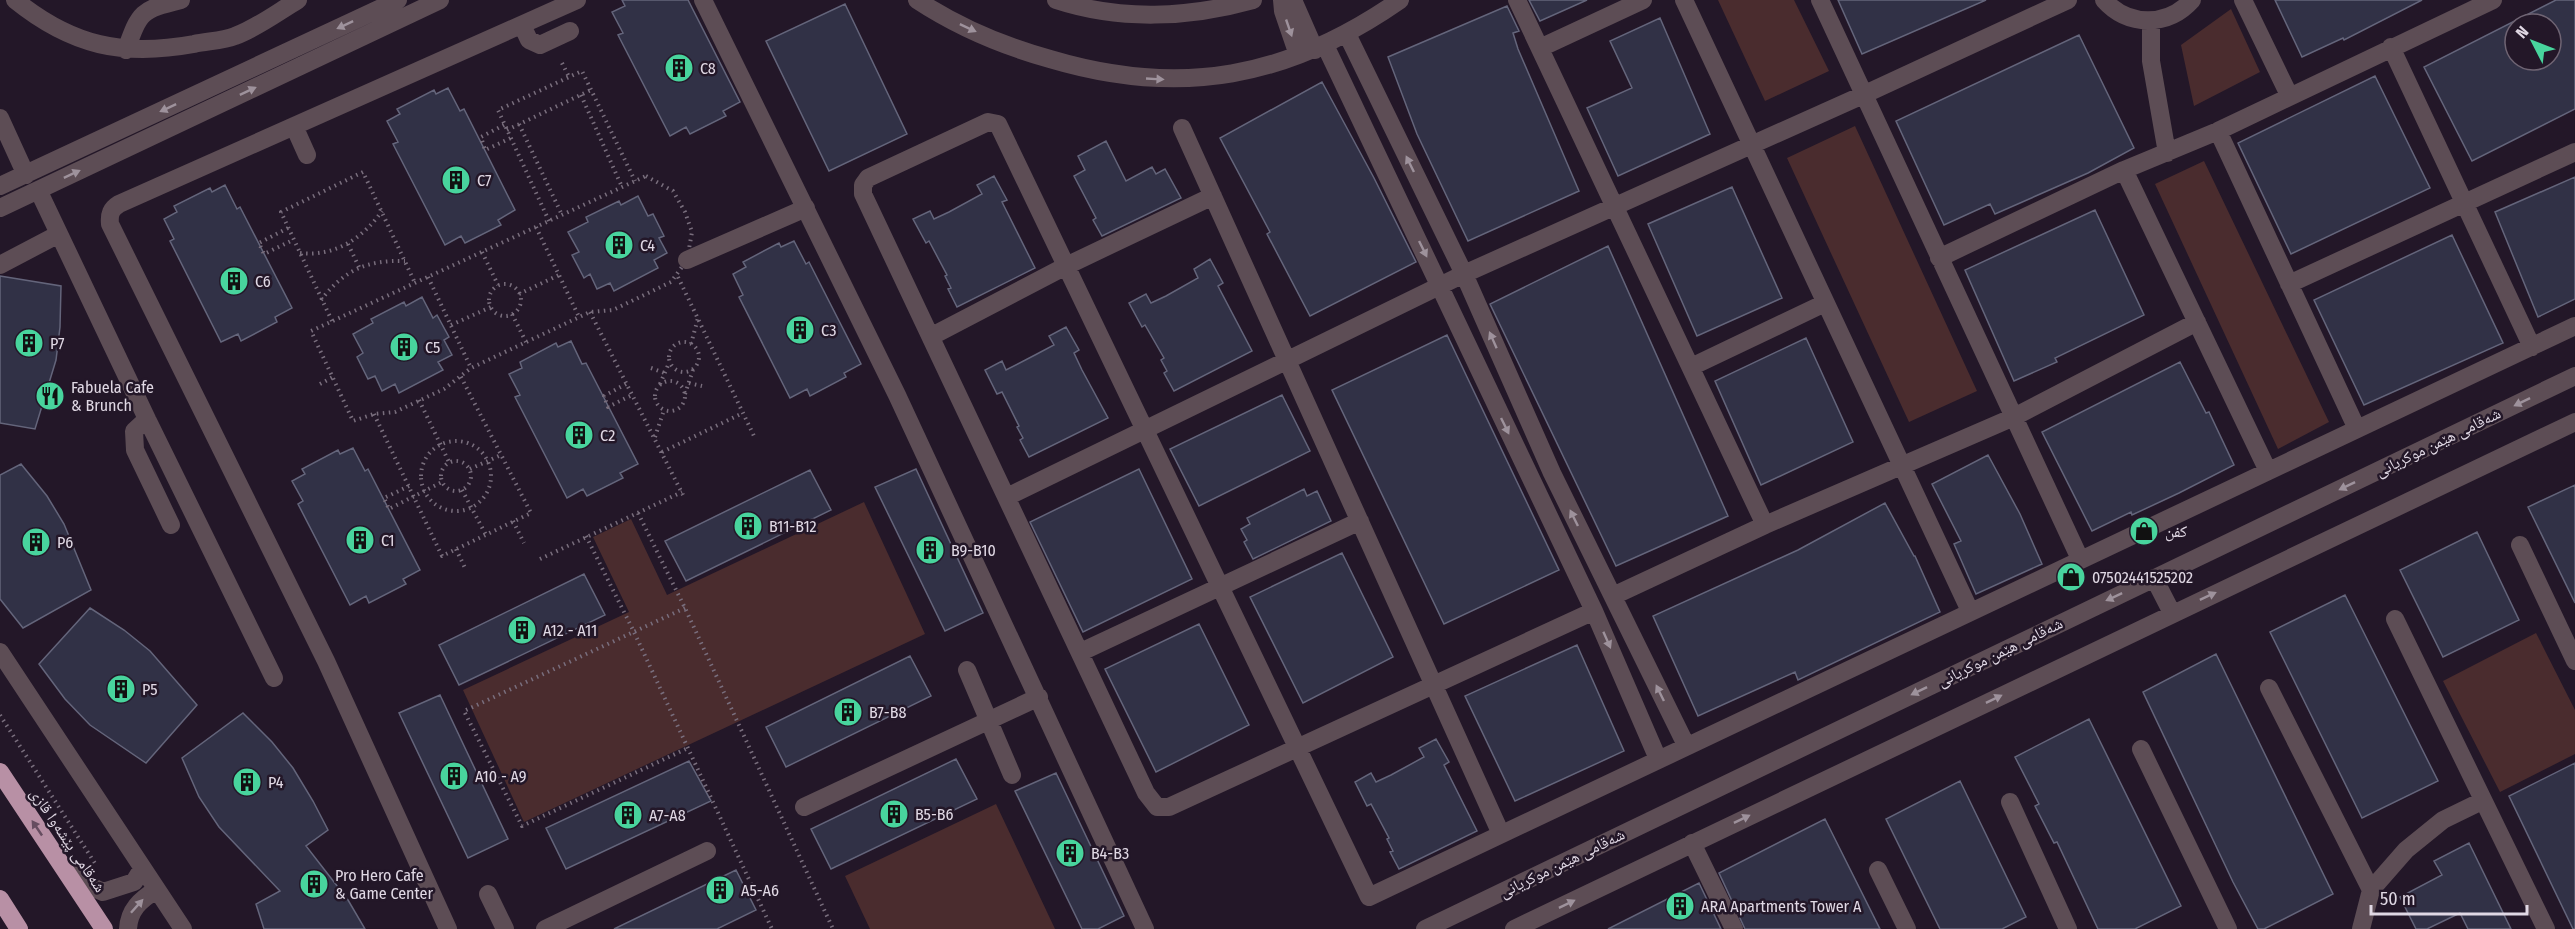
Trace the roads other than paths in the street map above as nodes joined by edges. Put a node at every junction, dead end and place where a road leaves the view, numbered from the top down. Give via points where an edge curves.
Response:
1 (15, 0) edge
2 (181, 0) edge
3 (298, 0) edge
4 (398, 0) edge
5 (440, 0) edge
6 (577, 0) edge
7 (703, 0) edge
8 (917, 0) edge
9 (1056, 0) edge
10 (1253, 0) edge
11 (1282, 0) edge
12 (1293, 0) edge
13 (1400, 0) edge
14 (1517, 0) edge
15 (1643, 0) edge
16 (1684, 0) edge
17 (1820, 0) edge
18 (2068, 0) edge
19 (2104, 0) edge
20 (2192, 0) edge
21 (2244, 0) edge
22 (2493, 0) edge
23 (2151, 21) junction
24 (522, 24) junction
25 (570, 31) dead end
26 (1347, 34) junction
27 (1540, 48) junction
28 (2391, 48) junction
29 (126, 50) junction
30 (1312, 50) junction
31 (1376, 93) junction
32 (1863, 95) junction
33 (2289, 95) junction
34 (1352, 102) junction
35 (0, 118) edge
36 (294, 126) junction
37 (1182, 128) dead end
38 (2218, 131) junction
39 (1751, 145) junction
40 (2575, 152) edge
41 (2167, 153) junction
42 (307, 155) dead end
43 (2124, 170) junction
44 (26, 175) junction
45 (0, 186) edge
46 (1213, 196) junction
47 (42, 198) dead end
48 (2464, 203) junction
49 (1614, 206) junction
50 (0, 208) edge
51 (806, 208) junction
52 (59, 234) junction
53 (1940, 258) junction
54 (0, 265) edge
55 (1066, 266) junction
56 (682, 267) road end
57 (1464, 274) junction
58 (2289, 284) junction
59 (1440, 285) junction
60 (1825, 303) junction
61 (2197, 322) junction
62 (2575, 326) edge
63 (932, 336) junction
64 (2532, 346) junction
65 (1287, 360) junction
66 (1691, 368) junction
67 (2575, 376) edge
68 (2014, 417) junction
69 (147, 419) junction
70 (2575, 422) edge
71 (2357, 429) junction
72 (1144, 430) junction
73 (1902, 466) junction
74 (2268, 471) junction
75 (1007, 497) junction
76 (1360, 521) junction
77 (171, 525) dead end
78 (1765, 525) junction
79 (2520, 545) dead end
80 (2080, 559) junction
81 (2154, 579) junction
82 (1219, 587) junction
83 (1612, 596) junction
84 (1594, 611) junction
85 (1970, 611) junction
86 (2172, 613) junction
87 (2395, 619) dead end
88 (2567, 624) edge
89 (0, 652) edge
90 (1081, 652) junction
91 (2575, 662) edge
92 (967, 670) dead end
93 (274, 678) dead end
94 (1434, 685) junction
95 (2268, 688) dead end
96 (1039, 697) junction
97 (988, 721) junction
98 (1686, 745) junction
99 (1296, 749) junction
100 (2141, 749) dead end
101 (1658, 759) junction
102 (0, 772) edge
103 (1012, 776) dead end
104 (2482, 801) junction
105 (2010, 802) dead end
106 (804, 807) dead end
107 (1502, 834) junction
108 (1692, 843) junction
109 (707, 851) dead end
110 (62, 865) junction
111 (142, 869) junction
112 (1878, 870) dead end
113 (156, 890) junction
114 (2371, 890) junction
115 (488, 894) dead end
116 (0, 899) edge
117 (19, 929) edge
118 (105, 929) edge
119 (128, 929) edge
120 (183, 929) edge
121 (448, 929) edge
122 (505, 929) edge
123 (544, 929) edge
124 (1145, 929) edge
125 (1425, 929) edge
126 (1514, 929) edge
127 (1734, 929) edge
128 (1907, 929) edge
129 (2068, 929) edge
130 (2228, 929) edge
131 (2361, 929) edge
132 (2546, 929) edge

1 - 29 street via 64,31
2 - 29 street via 143,13
3 - 29 street via 235,36 169,48
4 -> 44 street
50 -> 5 street
6 - 24 street
7 - 51 street
8 -> 30 street via 1002,44 1071,66 1129,77 1217,76 1275,64
9 - 10 street via 1093,9 1161,15 1196,13
11 -> 30 street via 1283,11
12 - 30 street
13 - 26 street
14 - 27 street
15 - 27 street
16 - 39 street
17 - 32 street
18 - 32 street
19 - 23 street via 2118,13
20 - 23 street via 2169,17
21 - 33 street
22 - 28 street
23 - 41 street via 2151,61
24 - 25 street via 528,40 540,45
24 - 36 street
26 - 30 street
26 - 31 street
27 - 49 street
28 - 33 street
28 - 48 street
30 - 34 street
31 - 34 street
57 -> 31 street
32 - 39 street
32 - 53 street
33 - 38 street
34 -> 59 street
35 - 44 street
36 - 42 street
36 - 121 street via 119,204 111,212 110,224 326,661
37 - 46 street
38 - 41 street
38 - 58 street
39 - 49 street
39 - 60 street
40 - 48 street
41 - 43 street
43 - 53 street
43 - 61 street
44 - 45 street
46 - 55 street
46 - 65 street
47 - 52 street
48 - 58 street
48 - 64 street
49 - 57 street
49 - 66 street
51 - 56 street
51 - 96 street
52 - 54 street
52 - 69 street
53 - 68 street
55 - 63 street
55 - 63 street via 998,124 988,122 868,178 863,194
55 - 72 street
57 - 59 street
83 -> 57 street via 1552,473
58 - 71 street
59 - 65 street
59 -> 84 street
60 - 66 street
60 - 73 street
61 - 68 street
61 - 74 street
62 - 64 street
63 - 75 street
64 - 71 street
65 - 72 street
65 - 76 street
66 - 78 street
67 -> 81 street, شەقامی هێمن موکریانی
68 - 73 street
68 - 80 street
69 - 77 street via 134,431 135,450
69 - 93 street
86 -> 70 street
71 - 74 street
72 - 75 street
72 - 82 street
73 - 78 street
73 - 85 street
74 - 80 street
75 - 90 street
76 - 82 street
76 - 94 street
78 - 83 street
79 - 88 street
80 - 85 street
81 - 86 street
81 -> 125 street, شەقامی هێمن موکریانی
82 - 90 street
82 - 99 street
98 -> 83 street
84 - 94 street
84 -> 101 street
85 - 98 street
108 -> 86 street
87 - 104 street
88 - 91 street
89 - 111 street
90 - 99 street via 1146,793 1157,807 1169,807
92 - 97 street
94 - 99 street
94 - 107 street
95 - 114 street
96 - 97 street
96 - 124 street
97 - 103 street
97 - 106 street
98 - 101 street
99 - 107 street via 1369,897
100 - 130 street
101 - 107 street
110 -> 102 highway, شەقامی پێشەوا قازی
104 - 114 street via 2443,820 2406,850
104 - 132 street
105 - 129 street
126 -> 108 street
108 - 127 street
109 - 123 street
110 - 111 street via 103,892 134,882
110 - 118 highway, شەقامی پێشەوا قازی
111 - 113 street
112 - 128 street
119 -> 113 street via 129,915
113 - 120 street
114 - 131 street
115 - 122 street
116 - 117 highway

